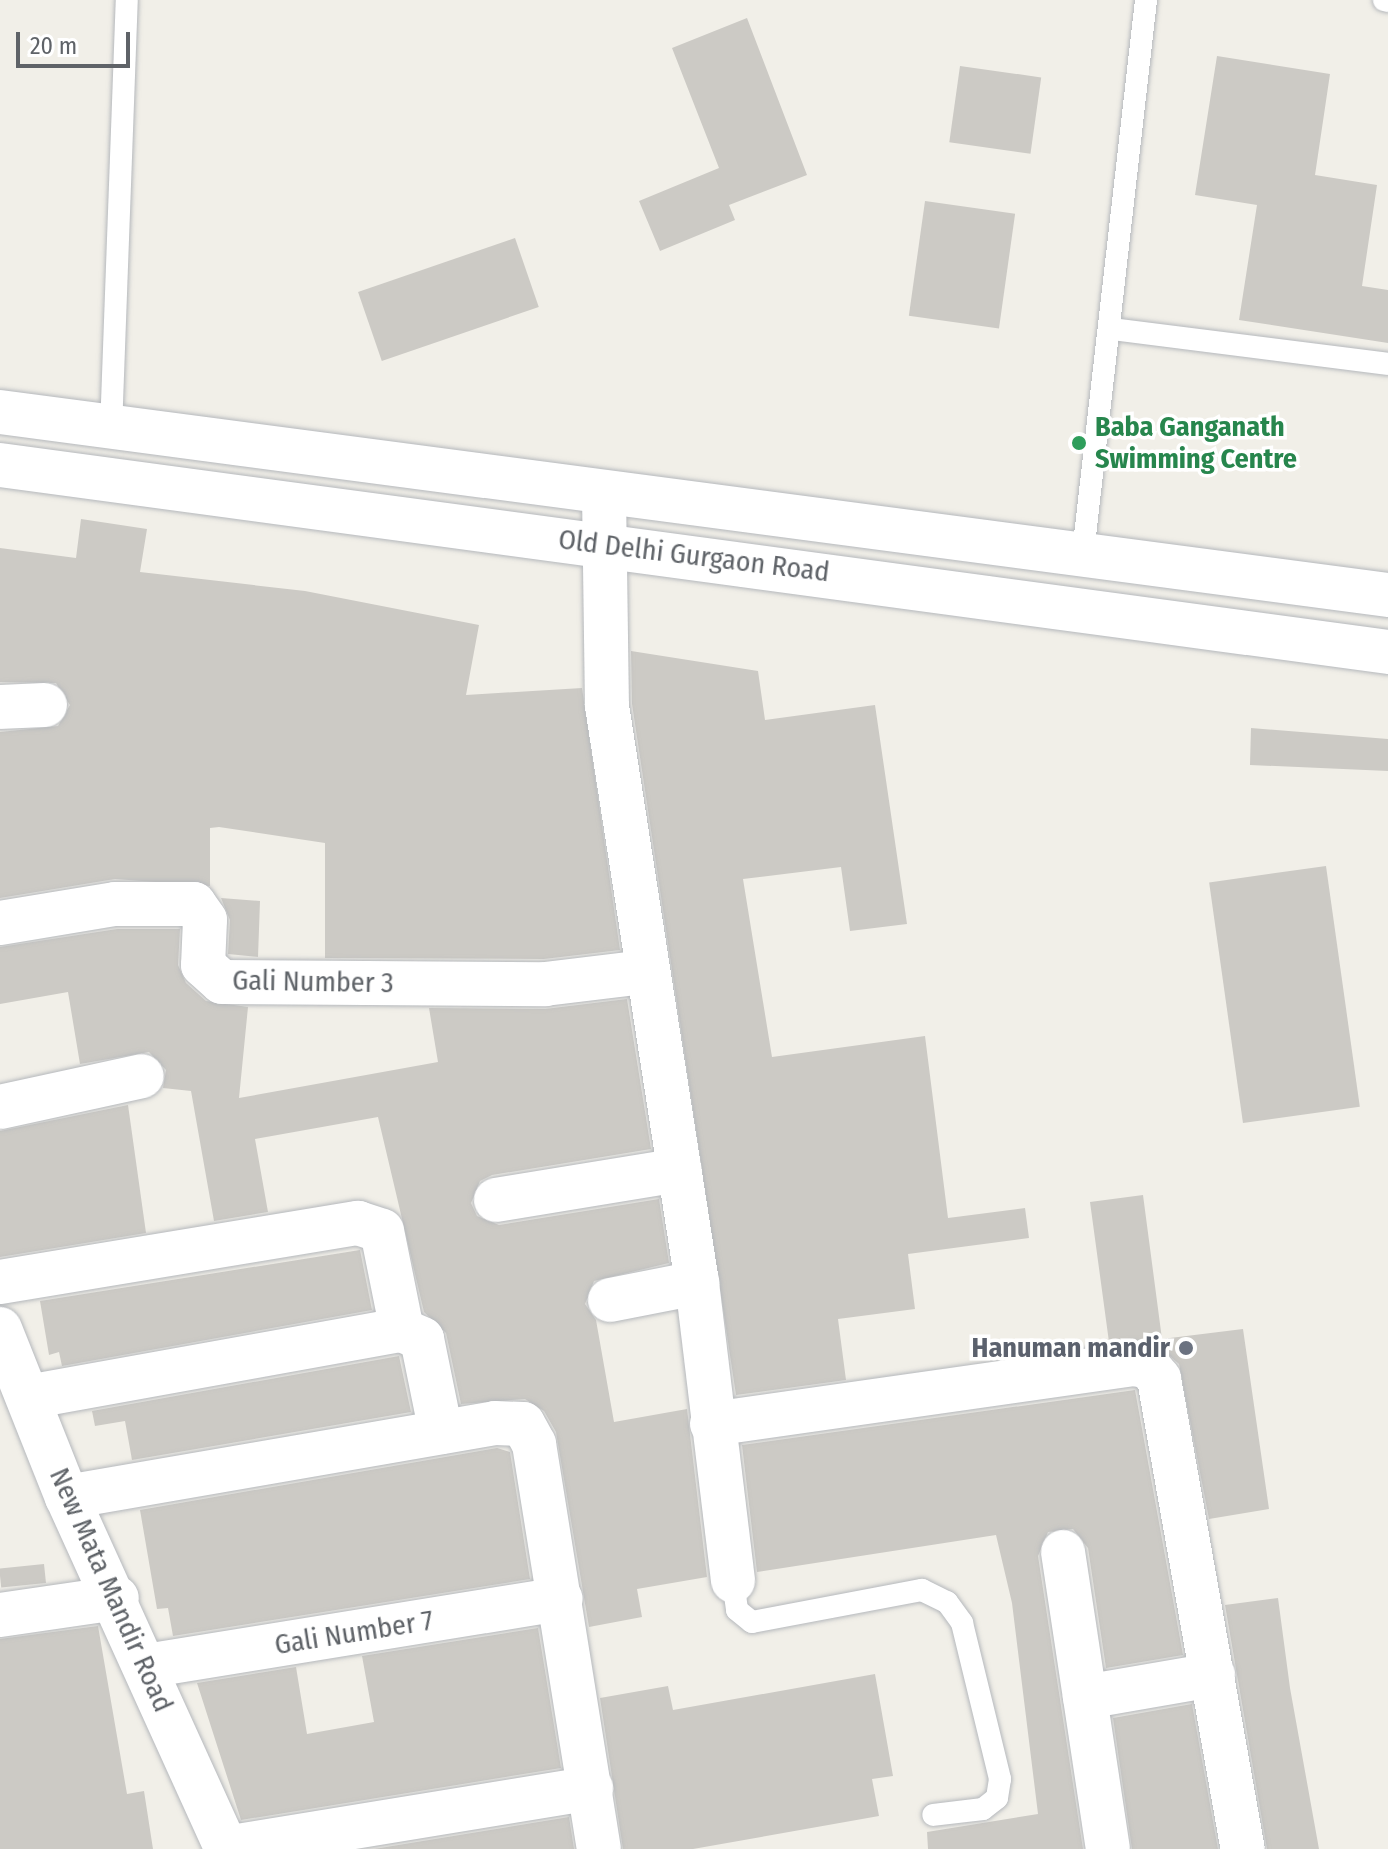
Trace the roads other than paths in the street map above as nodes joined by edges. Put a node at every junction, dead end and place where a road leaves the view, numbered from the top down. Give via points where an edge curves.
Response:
1 (127, 0) edge
2 (1146, 0) edge
3 (1112, 329) junction
4 (1388, 364) edge
5 (0, 412) edge
6 (111, 430) junction
7 (0, 465) edge
8 (102, 480) junction
9 (604, 493) junction
10 (606, 541) junction
11 (1083, 553) junction
12 (1388, 595) edge
13 (1388, 652) edge
14 (45, 705) dead end
15 (0, 707) edge
16 (0, 923) edge
17 (644, 972) junction
18 (142, 1076) dead end
19 (0, 1107) edge
20 (680, 1170) junction
21 (496, 1200) dead end
22 (0, 1282) edge
23 (697, 1283) junction
24 (610, 1300) dead end
25 (0, 1329) edge
26 (402, 1330) junction
27 (28, 1397) junction
28 (712, 1424) junction
29 (441, 1432) junction
30 (67, 1497) junction
31 (1063, 1552) dead end
32 (733, 1581) joint
33 (117, 1598) junction
34 (561, 1599) junction
35 (0, 1615) edge
36 (146, 1666) junction
37 (1213, 1675) junction
38 (1085, 1697) junction
39 (591, 1788) junction
40 (933, 1815) dead end
41 (227, 1848) edge
42 (599, 1849) edge
43 (1108, 1849) edge
44 (1243, 1849) edge

1 - 6 lane
2 - 3 lane
3 - 4 lane
3 - 11 lane
5 - 6 street, Old Delhi Gurgaon Road
6 - 8 street
6 - 9 street, Old Delhi Gurgaon Road
7 - 8 street, Old Delhi Gurgaon Road
8 - 10 street, Old Delhi Gurgaon Road
9 - 10 street
9 - 11 street, Old Delhi Gurgaon Road
10 - 13 street, Old Delhi Gurgaon Road
10 - 17 street via 607,706
11 - 12 street, Old Delhi Gurgaon Road
14 - 15 street
16 - 17 street, Gali Number 3 via 115,904 194,904 205,920 203,965 222,982 545,984
17 - 20 street
18 - 19 street
20 - 21 street
20 - 23 street
22 - 26 street via 358,1223 382,1231
23 - 24 street
23 - 28 street
25 - 27 street, New Mata Mandir Road
26 - 27 street
26 - 29 street via 422,1339
27 - 30 street, New Mata Mandir Road
28 - 32 street
28 - 37 street via 1134,1364 1149,1367 1159,1379
29 - 30 street
29 - 34 street via 514,1422 530,1431
30 - 33 street, New Mata Mandir Road
31 - 38 street
32 - 40 lane via 737,1610 752,1622 922,1590 947,1602 962,1623 1000,1779 997,1798 983,1809
33 - 35 street
33 - 36 street, New Mata Mandir Road
34 - 36 street, Gali Number 7
34 - 39 street
36 - 41 street, New Mata Mandir Road
37 - 38 street
37 - 44 street
38 - 43 street
39 - 41 street
39 - 42 street

